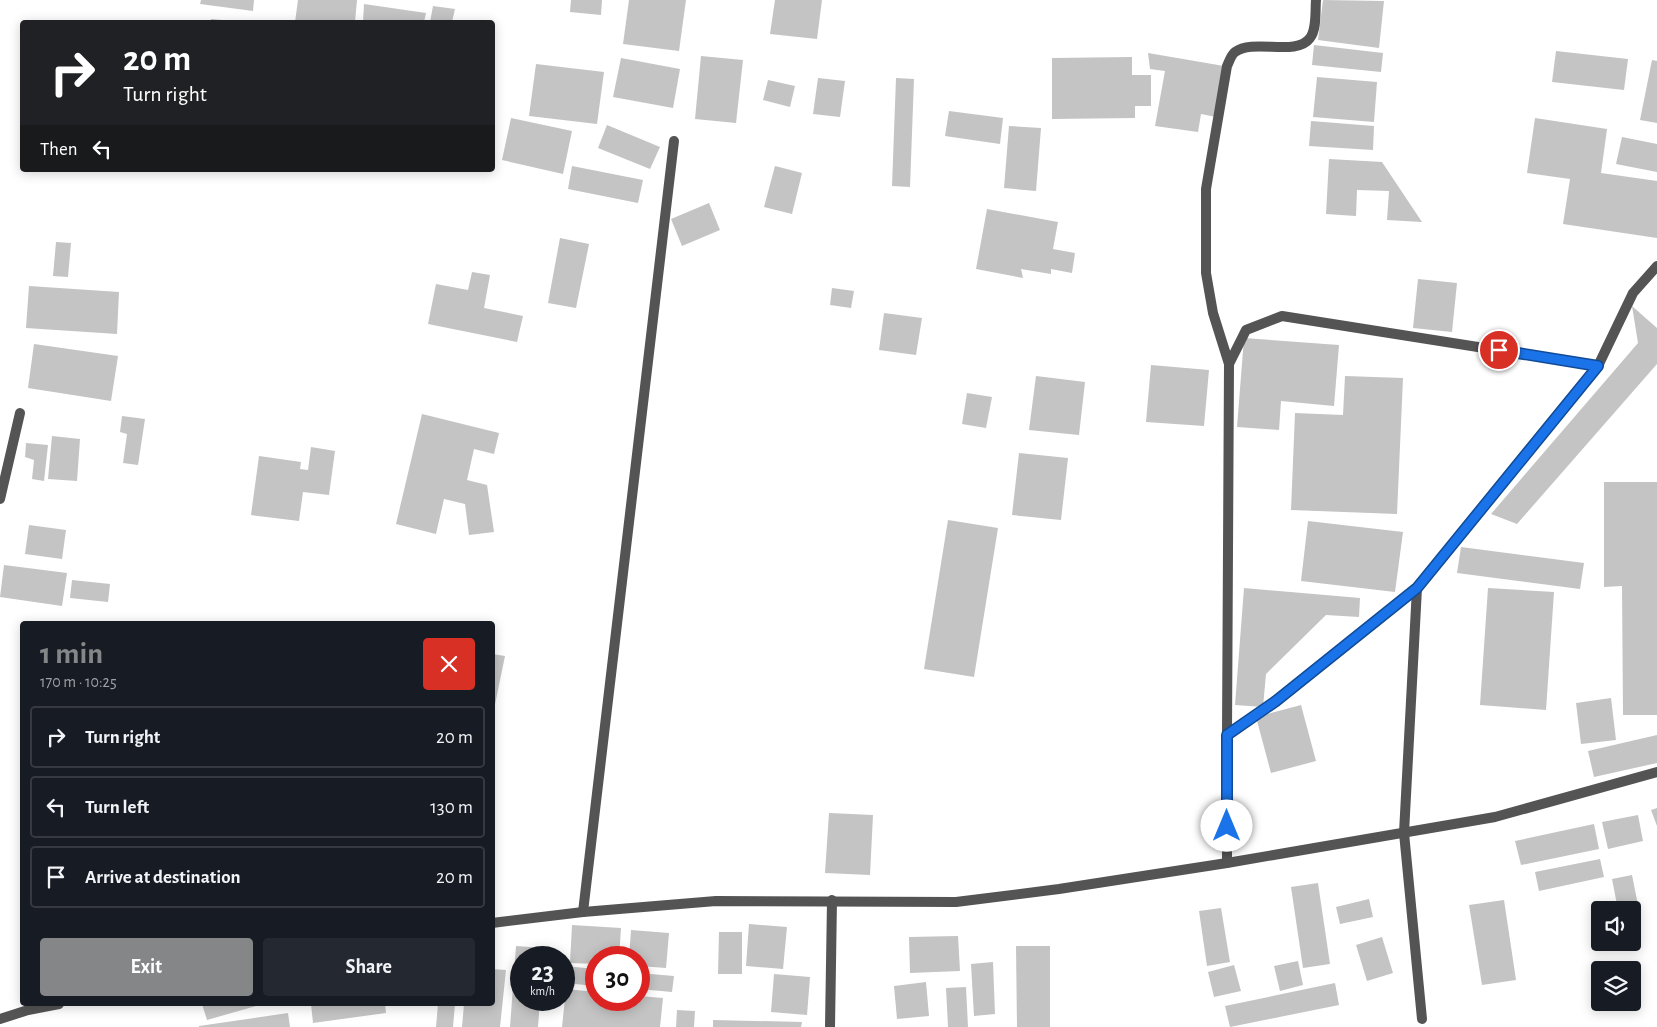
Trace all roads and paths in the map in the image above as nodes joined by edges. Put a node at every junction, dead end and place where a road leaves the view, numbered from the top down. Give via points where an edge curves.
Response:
1 (1316, 0) edge
2 (674, 141) dead end
3 (1657, 266) edge
4 (1229, 364) junction
5 (1598, 366) junction
6 (20, 413) dead end
7 (0, 499) edge
8 (1417, 588) junction
9 (1227, 735) junction
10 (1657, 772) edge
11 (1404, 833) junction
12 (1227, 863) junction
13 (832, 900) junction
14 (583, 912) junction
15 (495, 923) edge
16 (49, 1006) edge
17 (0, 1019) edge
18 (1422, 1019) dead end
19 (830, 1027) edge

1 - 4 street via 1315,24 1310,38 1303,44 1249,46 1234,53 1227,66 1206,190 1206,273 1213,313
2 - 14 street
3 - 5 street via 1633,293
4 - 5 street via 1246,330 1282,316
4 - 9 street
5 - 8 street
6 - 7 street
8 - 9 street via 1276,701
8 - 11 street
9 - 12 street
10 - 11 street via 1495,817
11 - 12 street
11 - 18 street
12 - 13 street via 956,902
13 - 14 street via 716,901
13 - 19 street
14 - 15 street
16 - 17 street

